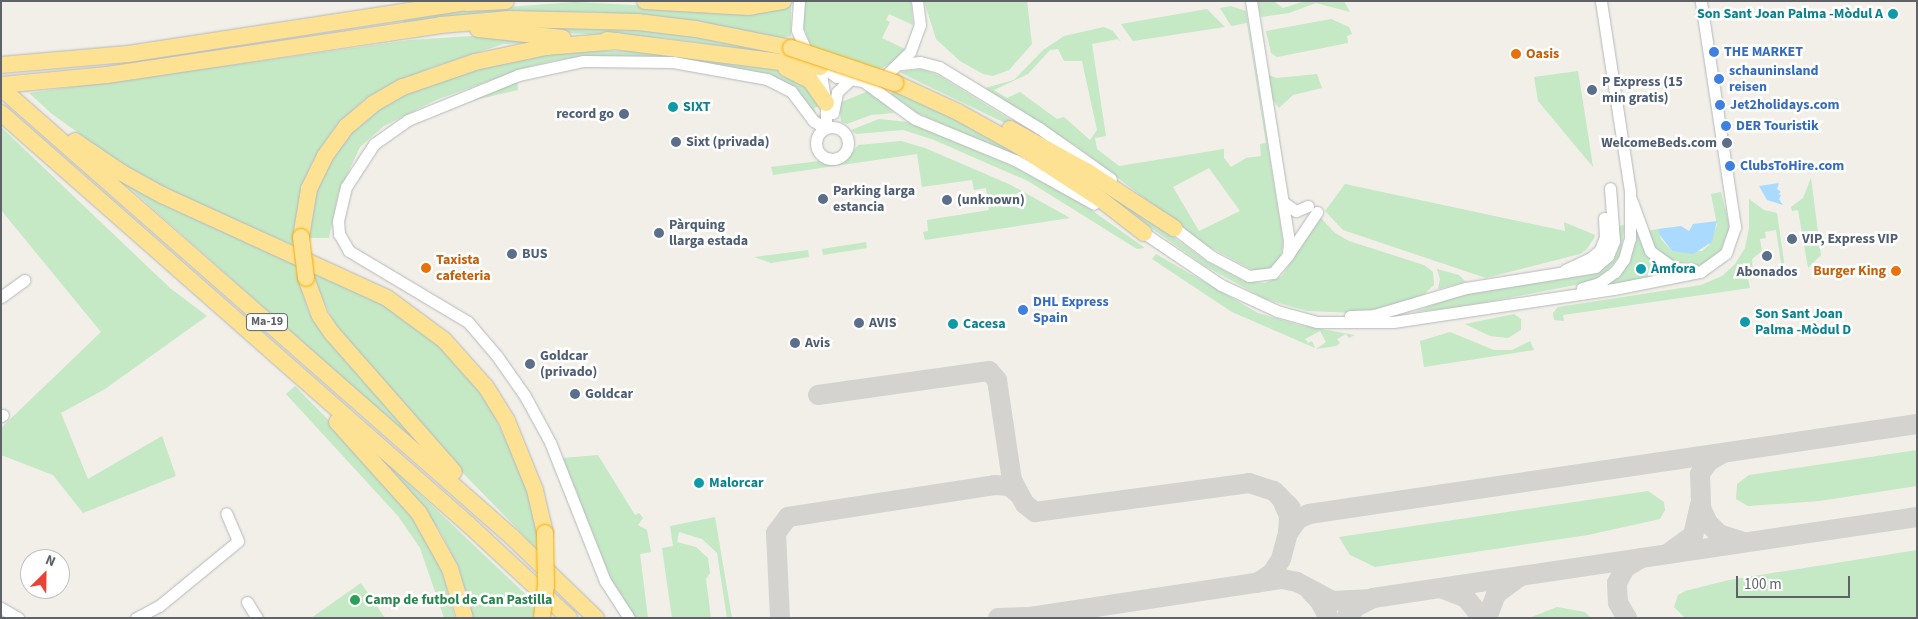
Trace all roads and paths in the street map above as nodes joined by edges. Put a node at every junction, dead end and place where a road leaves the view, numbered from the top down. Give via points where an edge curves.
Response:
1 (506, 1) edge
2 (646, 1) edge
3 (783, 1) edge
4 (799, 1) edge
5 (917, 1) edge
6 (1251, 1) edge
7 (1601, 1) edge
8 (1701, 1) edge
9 (470, 2) edge
10 (441, 25) junction
11 (618, 41) junction
12 (770, 62) junction
13 (901, 64) junction
14 (9, 65) edge
15 (820, 67) junction
16 (850, 80) junction
17 (863, 81) junction
18 (1, 87) edge
19 (931, 99) junction
20 (826, 103) junction
21 (22, 106) junction
22 (1, 113) edge
23 (814, 121) junction
24 (825, 128) junction
25 (839, 128) junction
26 (816, 138) junction
27 (1631, 197) junction
28 (1283, 202) junction
29 (1604, 218) dead end
30 (1174, 228) junction
31 (1144, 233) junction
32 (1288, 255) junction
33 (1709, 267) junction
34 (1555, 275) junction
35 (24, 280) dead end
36 (1, 297) edge
37 (1530, 302) junction
38 (1316, 322) junction
39 (306, 383) junction
40 (226, 513) dead end
41 (512, 537) junction
42 (247, 602) dead end
43 (1, 608) edge
44 (18, 618) edge
45 (136, 618) edge
46 (257, 618) edge
47 (464, 618) edge
48 (542, 618) edge
49 (569, 618) edge
50 (596, 618) edge
51 (629, 618) edge

1 - 9 highway
2 - 3 highway via 748,7
4 - 15 street via 799,37 809,57
5 - 13 street via 918,33
6 - 28 street
7 - 27 street
8 - 33 street via 1735,227 1726,253
9 - 14 highway via 128,54
10 - 11 highway
10 - 18 highway via 147,70
10 - 19 highway, bridge via 550,18 638,22 696,29 791,48 895,83
11 - 12 highway
11 - 41 highway, bridge via 546,47 475,62 403,87 373,104 346,127 325,156 309,189 301,237 306,278 320,316 436,454 494,512
12 - 15 highway
12 - 20 highway via 810,80
13 - 17 street via 881,78
13 - 30 street via 920,62 939,67 1089,161
15 - 16 street
15 - 20 street
16 - 17 street
16 - 25 street via 834,97 834,120
17 - 31 street via 915,119 1022,164
18 - 21 highway, Ma-19
19 - 30 highway via 995,122 1034,142
19 - 31 highway via 982,124 1053,167
20 - 24 street
21 - 41 highway, Ma-19
21 - 48 highway, bridge via 48,119 82,146 142,184 365,287 417,318 460,356 497,403 527,466 544,533 546,586
22 - 39 highway, Ma-19
23 - 24 street
23 - 26 street
23 - 51 street via 787,88 754,75 659,61 564,63 509,78 398,126 362,159 343,194 338,227 349,251 468,322 517,383 544,430 605,581
24 - 25 street
24 - 26 street
25 - 26 street via 846,134 848,143 838,158 821,156 816,149
27 - 33 street via 1640,216 1646,244 1656,257 1680,270
27 - 34 street via 1618,204 1610,193 1615,236 1608,256 1590,270
27 - 37 street via 1629,245 1614,272 1595,285
28 - 32 street
28 - 32 street via 1296,211 1312,209
29 - 34 street via 1605,237 1597,253
30 - 32 street via 1211,256 1250,276 1273,273
31 - 38 street via 1230,289 1277,311
33 - 37 street via 1681,278
34 - 38 street via 1458,290 1374,315 1329,317
35 - 36 street
37 - 38 street via 1383,323
39 - 47 highway via 311,394 419,513 450,569
39 - 49 highway, Ma-19 via 487,541
40 - 45 street via 238,541 159,606
41 - 50 highway, Ma-19
42 - 46 street
43 - 44 street

